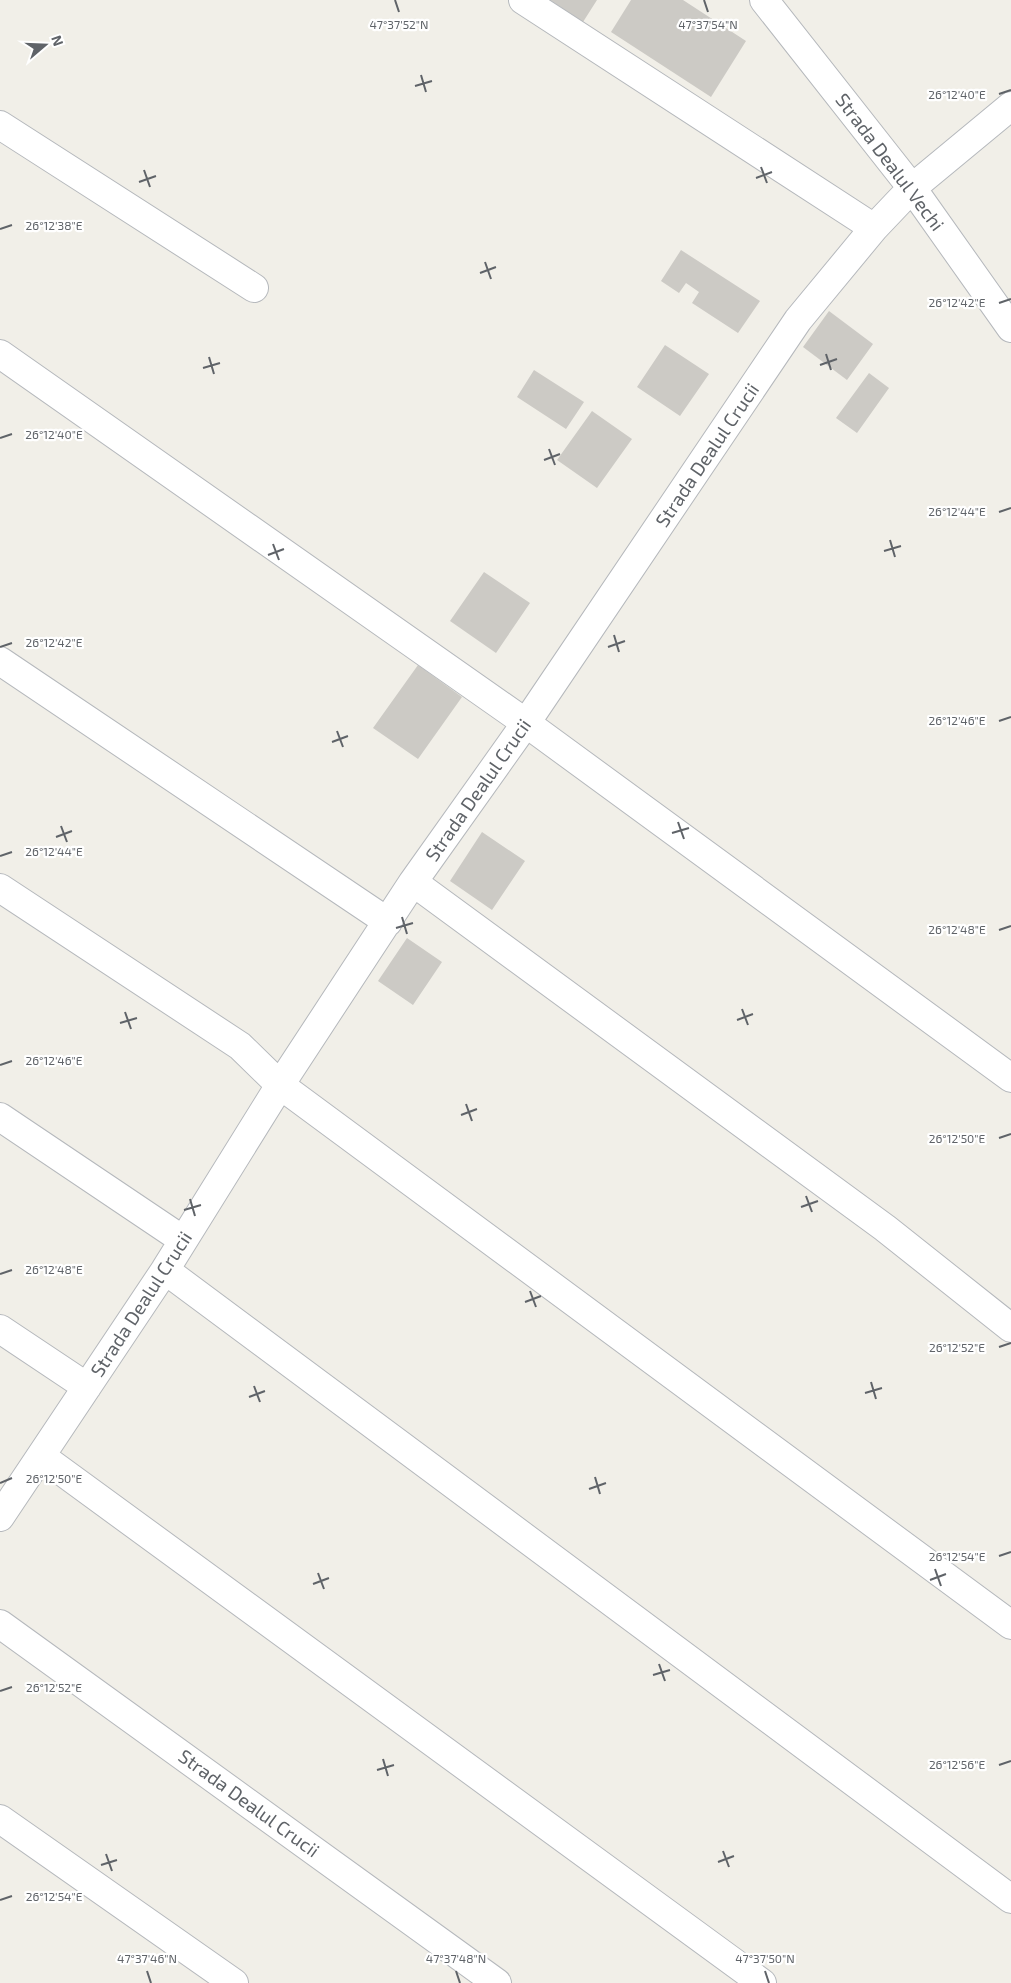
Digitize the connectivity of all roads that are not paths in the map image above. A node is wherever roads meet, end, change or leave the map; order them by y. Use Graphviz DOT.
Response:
graph roads {
  1 [pos="523,0"];
  2 [pos="764,0"];
  3 [pos="1011,106"];
  4 [pos="0,125"];
  5 [pos="912,188"];
  6 [pos="874,228"];
  7 [pos="254,288"];
  8 [pos="1011,328"];
  9 [pos="0,354"];
  10 [pos="0,661"];
  11 [pos="526,723"];
  12 [pos="413,882"];
  13 [pos="0,888"];
  14 [pos="388,922"];
  15 [pos="1011,1078"];
  16 [pos="280,1085"];
  17 [pos="0,1117"];
  18 [pos="183,1240"];
  19 [pos="165,1270"];
  20 [pos="1011,1328"];
  21 [pos="0,1330"];
  22 [pos="87,1388"];
  23 [pos="41,1456"];
  24 [pos="0,1517"];
  25 [pos="0,1624"];
  26 [pos="1011,1625"];
  27 [pos="0,1819"];
  28 [pos="1011,1898"];
  29 [pos="234,1983"];
  30 [pos="497,1983"];
  31 [pos="762,1983"];
  1 -- 6 [label="street"];
  2 -- 5 [label="street, Strada Dealul Vechi"];
  3 -- 5 [label="street, Strada Dealul Crucii"];
  4 -- 7 [label="street"];
  5 -- 6 [label="street, Strada Dealul Crucii"];
  5 -- 8 [label="street, Strada Dealul Vechi"];
  6 -- 11 [label="street, Strada Dealul Crucii"];
  9 -- 11 [label="street"];
  10 -- 14 [label="street"];
  11 -- 12 [label="street, Strada Dealul Crucii"];
  11 -- 15 [label="street"];
  12 -- 14 [label="street, Strada Dealul Crucii"];
  12 -- 20 [label="street"];
  13 -- 16 [label="street"];
  14 -- 16 [label="street, Strada Dealul Crucii"];
  16 -- 18 [label="street, Strada Dealul Crucii"];
  16 -- 26 [label="street"];
  17 -- 18 [label="street"];
  18 -- 19 [label="street, Strada Dealul Crucii"];
  19 -- 22 [label="street, Strada Dealul Crucii"];
  19 -- 28 [label="street"];
  21 -- 22 [label="street"];
  22 -- 23 [label="street, Strada Dealul Crucii"];
  23 -- 24 [label="street, Strada Dealul Crucii"];
  23 -- 31 [label="street"];
  25 -- 30 [label="street, Strada Dealul Crucii"];
  27 -- 29 [label="street"];
}
